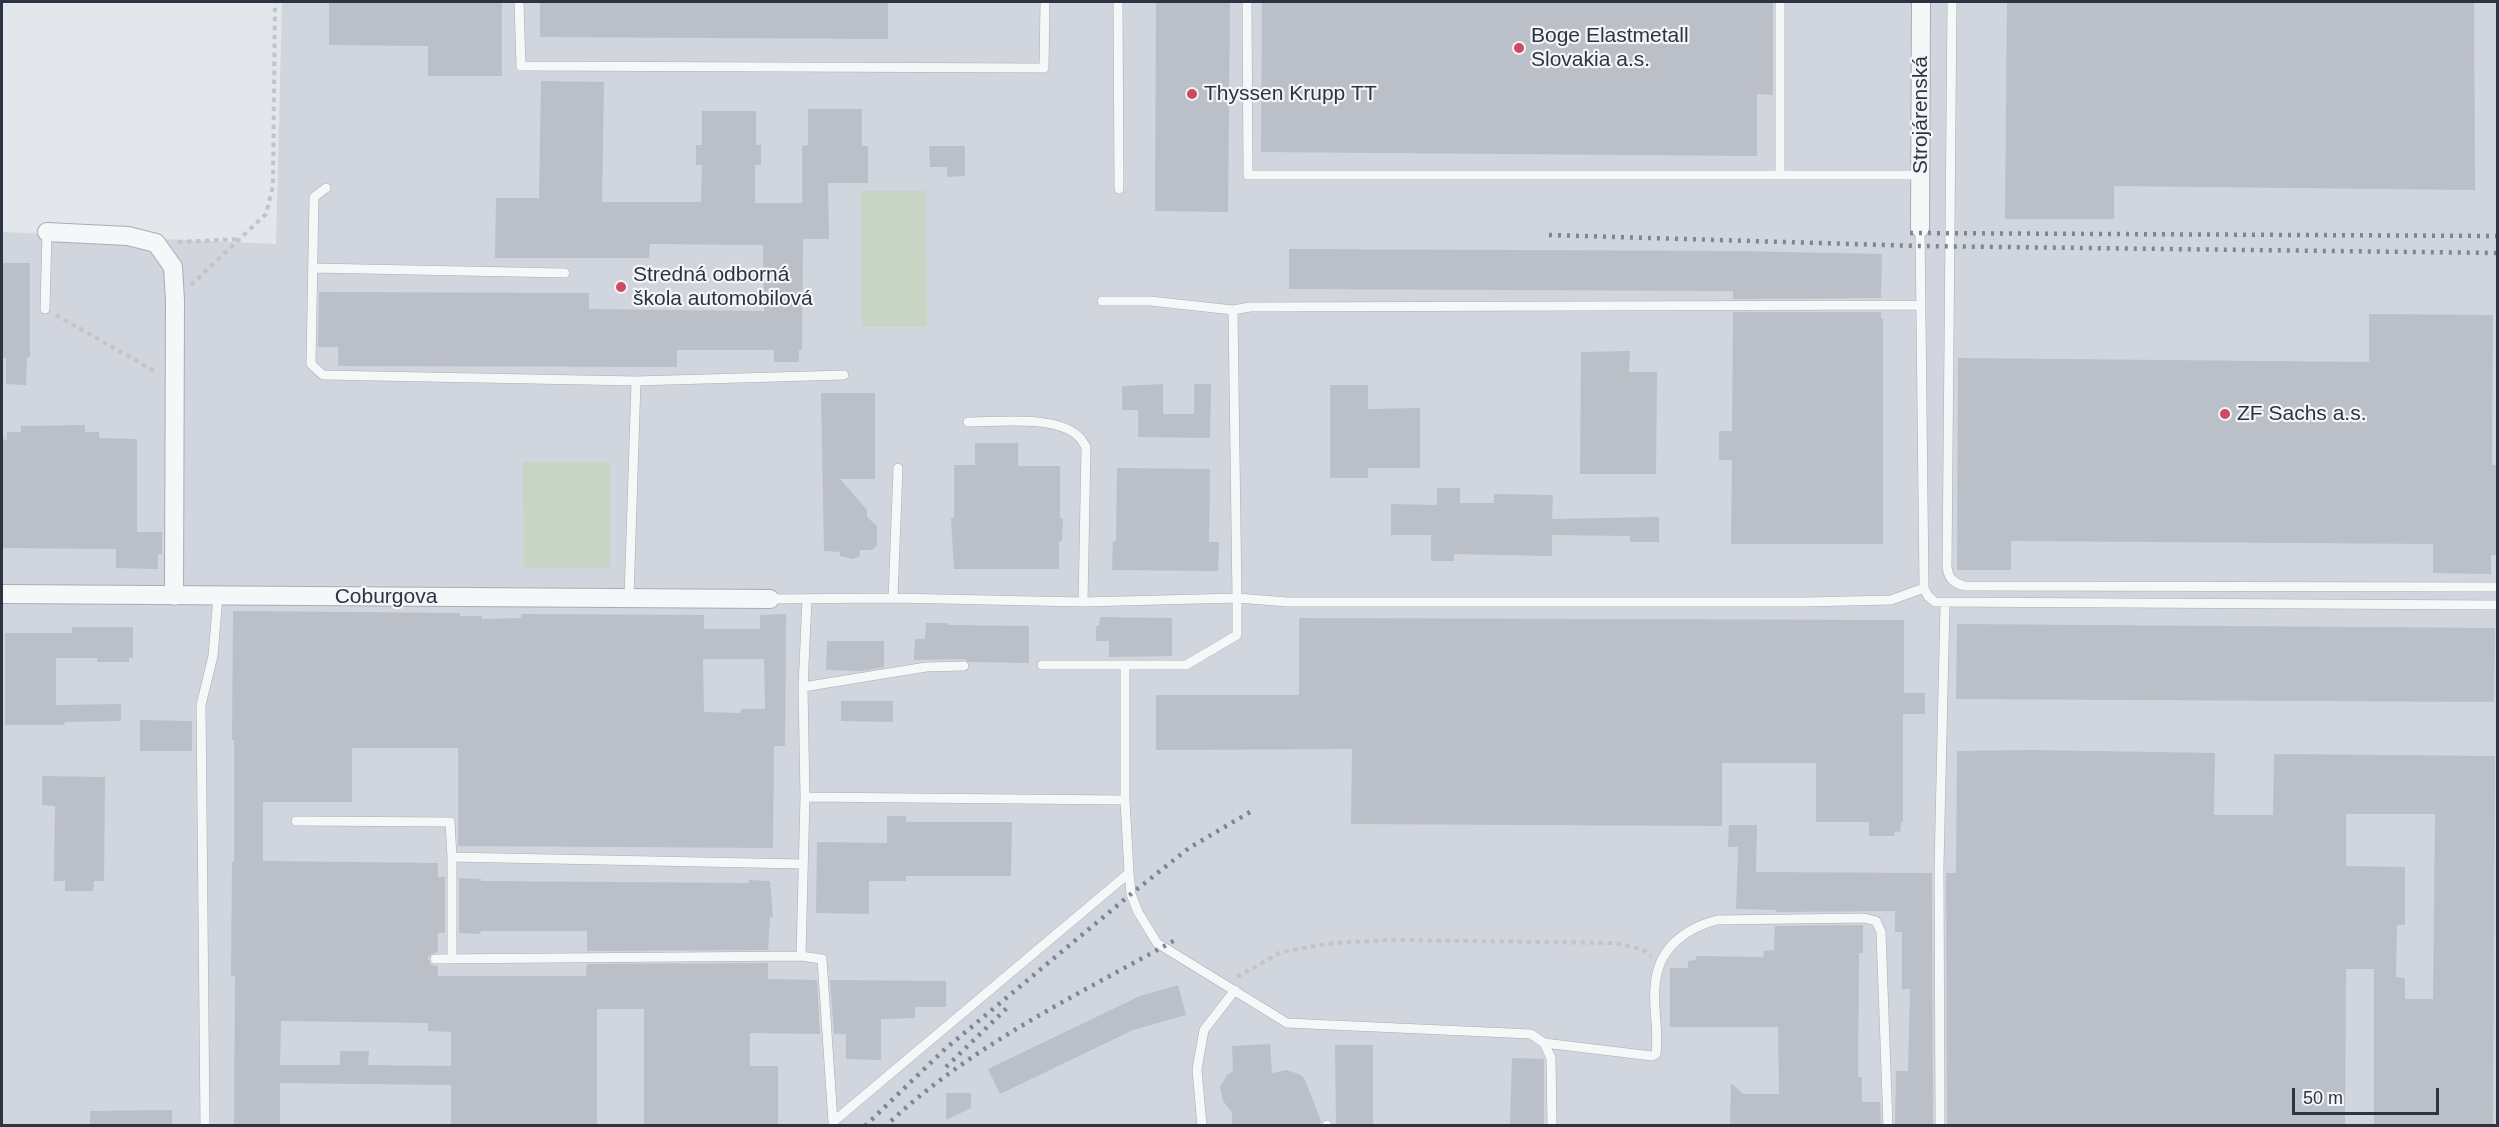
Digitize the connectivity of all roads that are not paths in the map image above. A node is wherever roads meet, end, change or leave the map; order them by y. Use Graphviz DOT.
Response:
graph roads {
  1 [pos="519,2"];
  2 [pos="1045,2"];
  3 [pos="1118,2"];
  4 [pos="1248,2"];
  5 [pos="1780,2"];
  6 [pos="1921,2"];
  7 [pos="1952,2"];
  8 [pos="1920,175"];
  9 [pos="1780,176"];
  10 [pos="326,188"];
  11 [pos="1119,189"];
  12 [pos="1920,228"];
  13 [pos="48,232"];
  14 [pos="313,268"];
  15 [pos="565,273"];
  16 [pos="1102,301"];
  17 [pos="1920,305"];
  18 [pos="45,309"];
  19 [pos="1233,310"];
  20 [pos="844,375"];
  21 [pos="636,381"];
  22 [pos="968,422"];
  23 [pos="898,468"];
  24 [pos="2498,587"];
  25 [pos="1924,588"];
  26 [pos="2,594"];
  27 [pos="174,596"];
  28 [pos="218,596"];
  29 [pos="629,598"];
  30 [pos="807,598"];
  31 [pos="894,598"];
  32 [pos="1237,598"];
  33 [pos="770,599"];
  34 [pos="1083,602"];
  35 [pos="1945,604"];
  36 [pos="2498,605"];
  37 [pos="1042,665"];
  38 [pos="964,666"];
  39 [pos="1125,666"];
  40 [pos="803,687"];
  41 [pos="805,797"];
  42 [pos="1125,800"];
  43 [pos="296,821"];
  44 [pos="452,856"];
  45 [pos="803,864"];
  46 [pos="1129,873"];
  47 [pos="801,956"];
  48 [pos="452,959"];
  49 [pos="435,960"];
  50 [pos="1231,987"];
  51 [pos="1544,1043"];
  52 [pos="205,1125"];
  53 [pos="1202,1125"];
  54 [pos="1552,1125"];
  55 [pos="1888,1125"];
  56 [pos="1940,1125"];
  1 -- 2 [label="lane"];
  3 -- 11 [label="lane"];
  4 -- 9 [label="lane"];
  5 -- 9 [label="lane"];
  6 -- 8 [label="street, Strojárenská"];
  7 -- 24 [label="lane"];
  8 -- 9 [label="lane"];
  8 -- 12 [label="street, Strojárenská"];
  10 -- 14 [label="lane"];
  12 -- 17 [label="lane"];
  13 -- 18 [label="lane"];
  13 -- 27 [label="street"];
  14 -- 15 [label="lane"];
  14 -- 21 [label="lane"];
  16 -- 19 [label="lane"];
  17 -- 19 [label="lane"];
  17 -- 25 [label="lane"];
  19 -- 32 [label="lane"];
  20 -- 21 [label="lane"];
  21 -- 29 [label="lane"];
  22 -- 34 [label="lane"];
  23 -- 31 [label="lane"];
  25 -- 32 [label="lane"];
  25 -- 35 [label="lane"];
  26 -- 27 [label="street, Coburgova"];
  27 -- 28 [label="street, Coburgova"];
  28 -- 29 [label="street, Coburgova"];
  28 -- 52 [label="lane"];
  29 -- 33 [label="street, Coburgova"];
  30 -- 31 [label="lane"];
  30 -- 33 [label="lane"];
  30 -- 40 [label="lane"];
  31 -- 34 [label="lane"];
  32 -- 34 [label="lane"];
  32 -- 39 [label="lane"];
  35 -- 36 [label="lane"];
  35 -- 56 [label="lane"];
  37 -- 39 [label="lane"];
  38 -- 40 [label="lane"];
  39 -- 42 [label="lane"];
  40 -- 41 [label="lane"];
  41 -- 42 [label="lane"];
  41 -- 45 [label="lane"];
  42 -- 46 [label="lane"];
  43 -- 44 [label="lane"];
  44 -- 45 [label="lane"];
  44 -- 48 [label="lane"];
  45 -- 47 [label="lane"];
  46 -- 47 [label="lane"];
  46 -- 50 [label="lane"];
  47 -- 48 [label="lane"];
  48 -- 49 [label="lane"];
  50 -- 51 [label="lane"];
  50 -- 53 [label="lane"];
  51 -- 54 [label="lane"];
  51 -- 55 [label="lane"];
}
